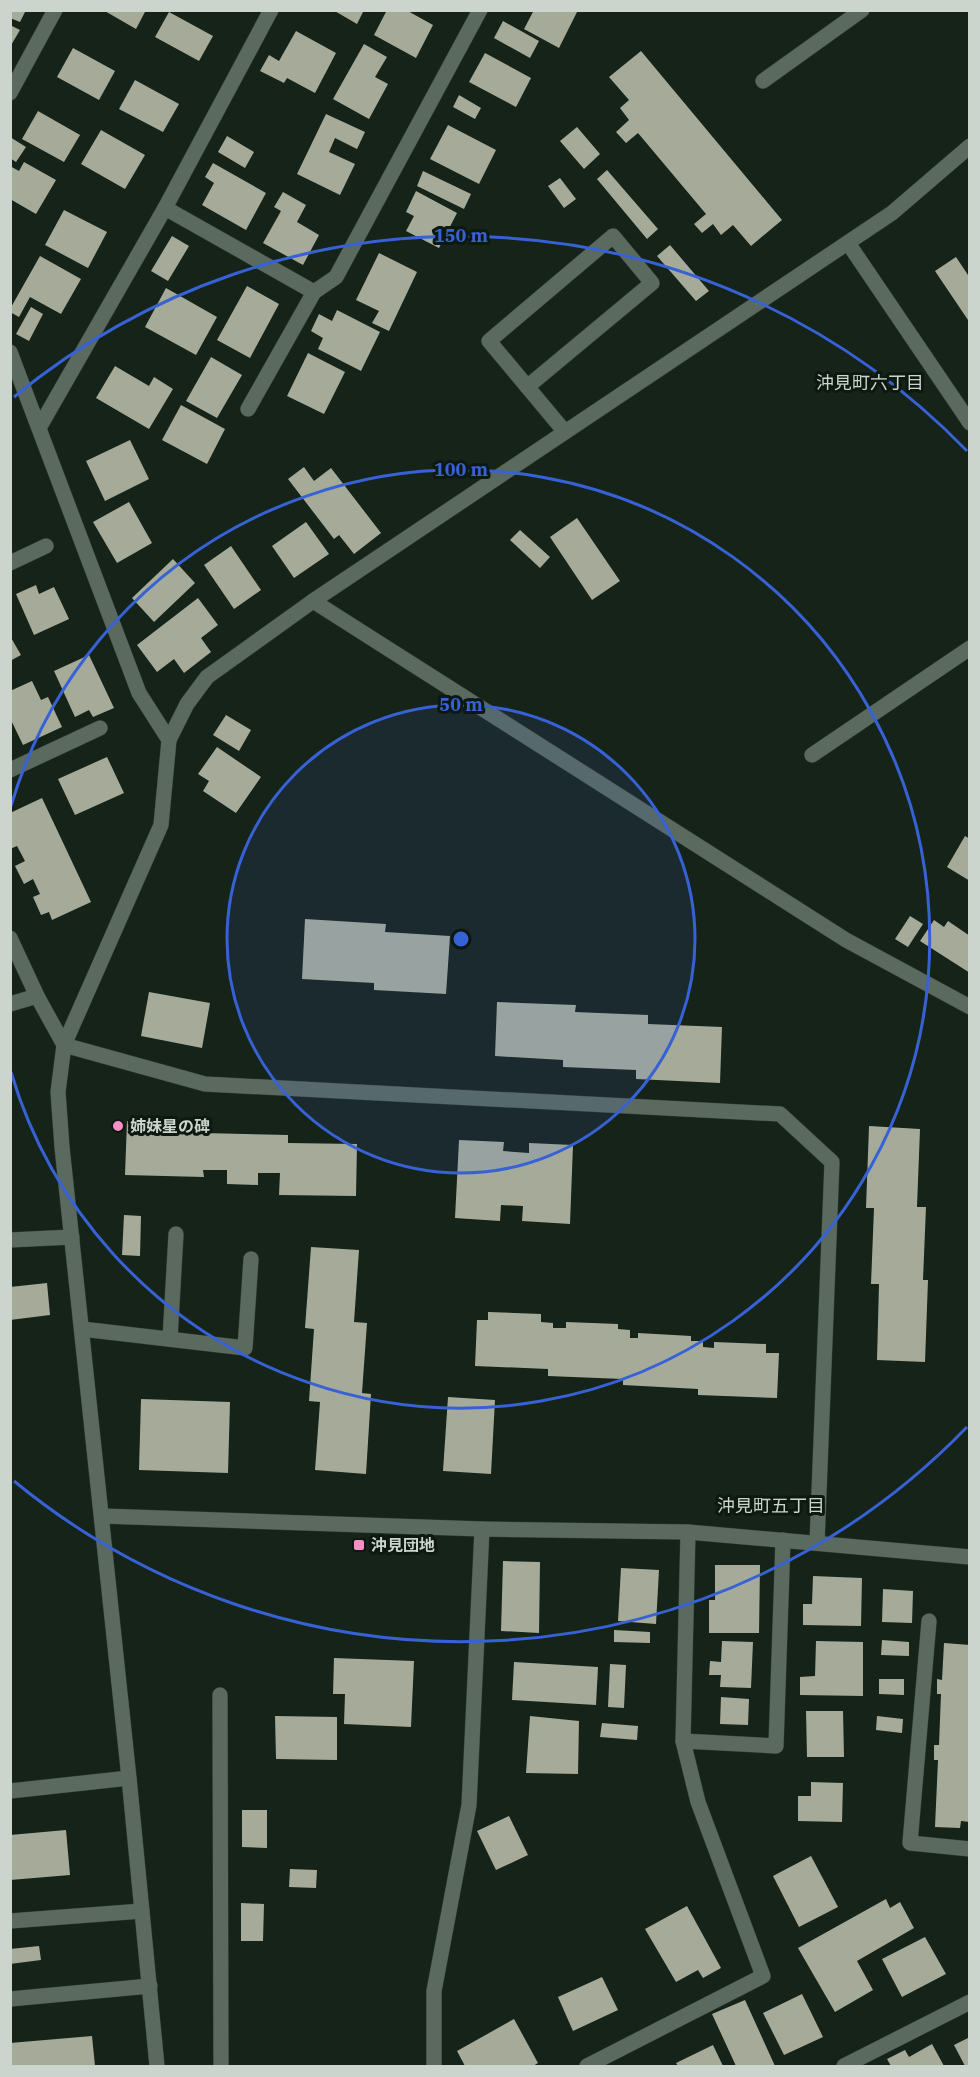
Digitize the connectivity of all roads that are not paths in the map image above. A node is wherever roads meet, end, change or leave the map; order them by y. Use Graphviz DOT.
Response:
graph roads {
  1 [pos="55,10"];
  2 [pos="271,10"];
  3 [pos="480,10"];
  4 [pos="862,10"];
  5 [pos="763,81"];
  6 [pos="10,93"];
  7 [pos="969,146"];
  8 [pos="165,208"];
  9 [pos="848,243"];
  10 [pos="314,292"];
  11 [pos="10,352"];
  12 [pos="527,387"];
  13 [pos="248,409"];
  14 [pos="969,423"];
  15 [pos="39,428"];
  16 [pos="566,432"];
  17 [pos="46,546"];
  18 [pos="10,563"];
  19 [pos="313,601"];
  20 [pos="969,648"];
  21 [pos="100,728"];
  22 [pos="169,740"];
  23 [pos="812,756"];
  24 [pos="10,770"];
  25 [pos="10,938"];
  26 [pos="37,996"];
  27 [pos="10,1004"];
  28 [pos="969,1007"];
  29 [pos="64,1045"];
  30 [pos="176,1234"];
  31 [pos="72,1237"];
  32 [pos="10,1240"];
  33 [pos="251,1259"];
  34 [pos="82,1329"];
  35 [pos="170,1339"];
  36 [pos="102,1516"];
  37 [pos="482,1529"];
  38 [pos="688,1532"];
  39 [pos="783,1540"];
  40 [pos="816,1543"];
  41 [pos="969,1557"];
  42 [pos="929,1621"];
  43 [pos="220,1695"];
  44 [pos="682,1741"];
  45 [pos="129,1778"];
  46 [pos="10,1791"];
  47 [pos="969,1849"];
  48 [pos="142,1911"];
  49 [pos="10,1921"];
  50 [pos="150,1986"];
  51 [pos="10,1999"];
  52 [pos="969,2002"];
  53 [pos="157,2067"];
  54 [pos="221,2067"];
  55 [pos="434,2067"];
  56 [pos="587,2067"];
  57 [pos="844,2067"];
  1 -- 6 [label="street"];
  2 -- 8 [label="street"];
  3 -- 10 [label="street"];
  4 -- 5 [label="street"];
  7 -- 9 [label="street"];
  8 -- 10 [label="street"];
  8 -- 15 [label="street"];
  9 -- 14 [label="street"];
  9 -- 16 [label="street"];
  10 -- 13 [label="street"];
  11 -- 15 [label="street"];
  12 -- 12 [label="street"];
  12 -- 16 [label="street"];
  15 -- 22 [label="street"];
  16 -- 19 [label="street"];
  17 -- 18 [label="street"];
  19 -- 22 [label="street"];
  19 -- 28 [label="street"];
  20 -- 23 [label="street"];
  21 -- 24 [label="street"];
  22 -- 29 [label="street"];
  25 -- 26 [label="street"];
  26 -- 27 [label="street"];
  26 -- 29 [label="street"];
  29 -- 31 [label="street"];
  29 -- 40 [label="street"];
  30 -- 35 [label="street"];
  31 -- 32 [label="street"];
  31 -- 34 [label="street"];
  33 -- 35 [label="street"];
  34 -- 35 [label="street"];
  34 -- 36 [label="street"];
  36 -- 37 [label="street"];
  36 -- 45 [label="street"];
  37 -- 38 [label="street"];
  37 -- 55 [label="street"];
  38 -- 39 [label="street"];
  38 -- 44 [label="street"];
  39 -- 40 [label="street"];
  39 -- 44 [label="street"];
  40 -- 41 [label="street"];
  42 -- 47 [label="street"];
  43 -- 54 [label="street"];
  44 -- 56 [label="street"];
  45 -- 46 [label="street"];
  45 -- 48 [label="street"];
  48 -- 49 [label="street"];
  48 -- 50 [label="street"];
  50 -- 51 [label="street"];
  50 -- 53 [label="street"];
  52 -- 57 [label="street"];
}
